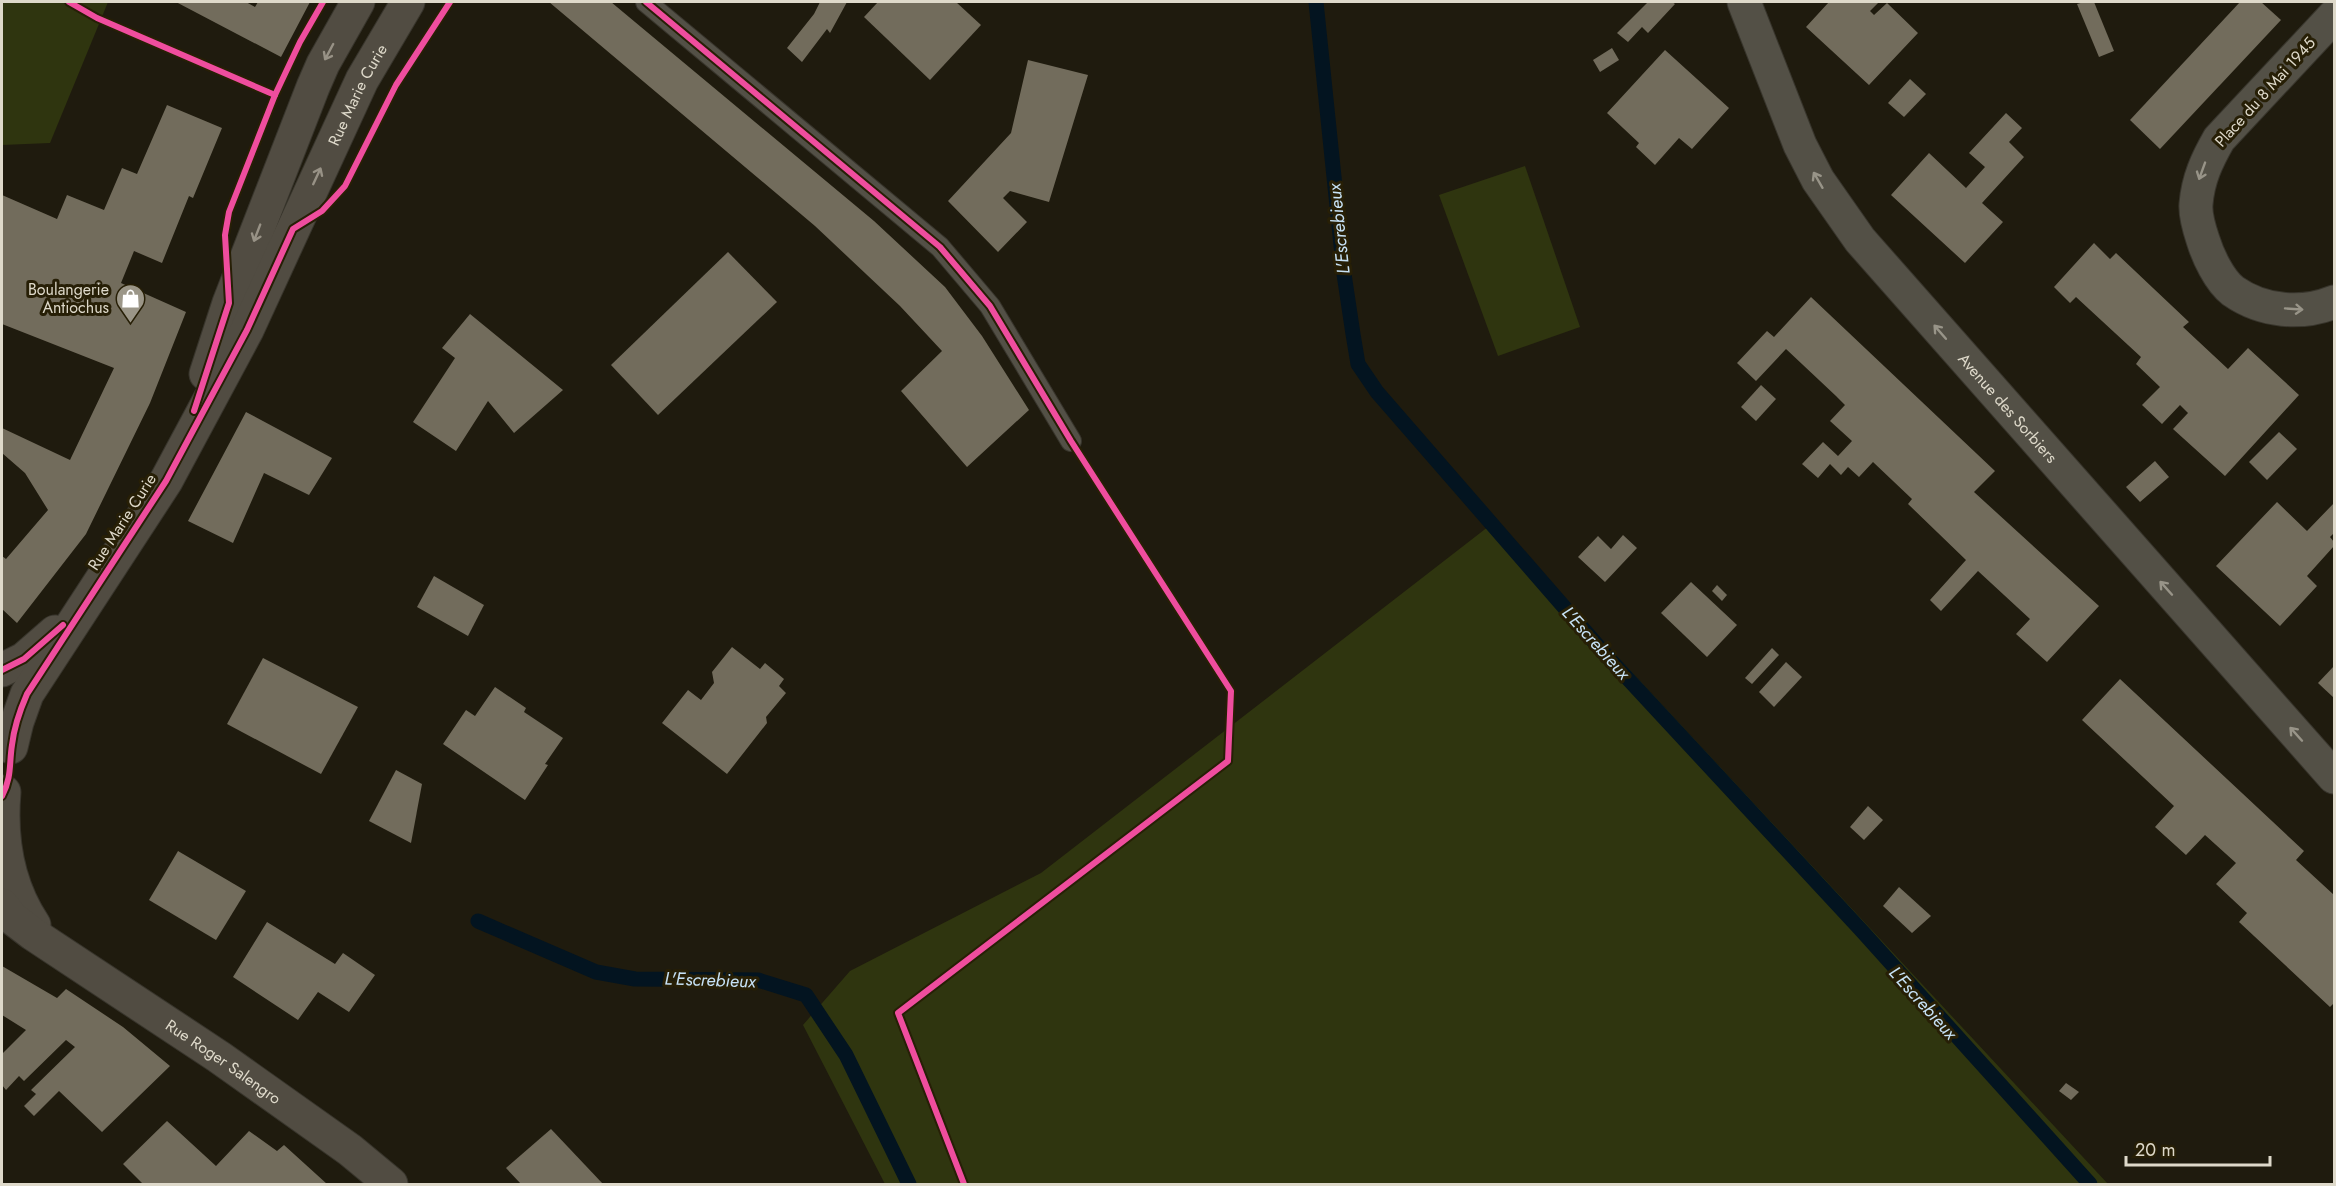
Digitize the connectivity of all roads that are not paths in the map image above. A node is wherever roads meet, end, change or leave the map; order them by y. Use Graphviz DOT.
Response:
graph roads {
  1 [pos="358,2"];
  2 [pos="408,2"];
  3 [pos="646,2"];
  4 [pos="1744,2"];
  5 [pos="2331,24"];
  6 [pos="2334,302"];
  7 [pos="1071,441"];
  8 [pos="182,448"];
  9 [pos="81,608"];
  10 [pos="2,670"];
  11 [pos="6,734"];
  12 [pos="2334,777"];
  13 [pos="3,794"];
  14 [pos="2,905"];
  15 [pos="51,945"];
  16 [pos="391,1185"];
  1 -- 8 [label="street, Rue Marie Curie, one-way"];
  8 -- 2 [label="street, Rue Marie Curie, one-way"];
  3 -- 7 [label="lane"];
  12 -- 4 [label="street, Avenue des Sorbiers, one-way"];
  5 -- 6 [label="street, Place du 8 Mai 1945, one-way"];
  8 -- 9 [label="street, Rue Marie Curie"];
  9 -- 10 [label="street, Rue Marie Curie"];
  9 -- 11 [label="street, Rue Marie Curie"];
  11 -- 13 [label="street, Rue Marie Curie"];
  13 -- 15 [label="street, Rue Roger Salengro"];
  14 -- 15 [label="street, Rue Roger Salengro"];
  15 -- 16 [label="street, Rue Roger Salengro"];
}
